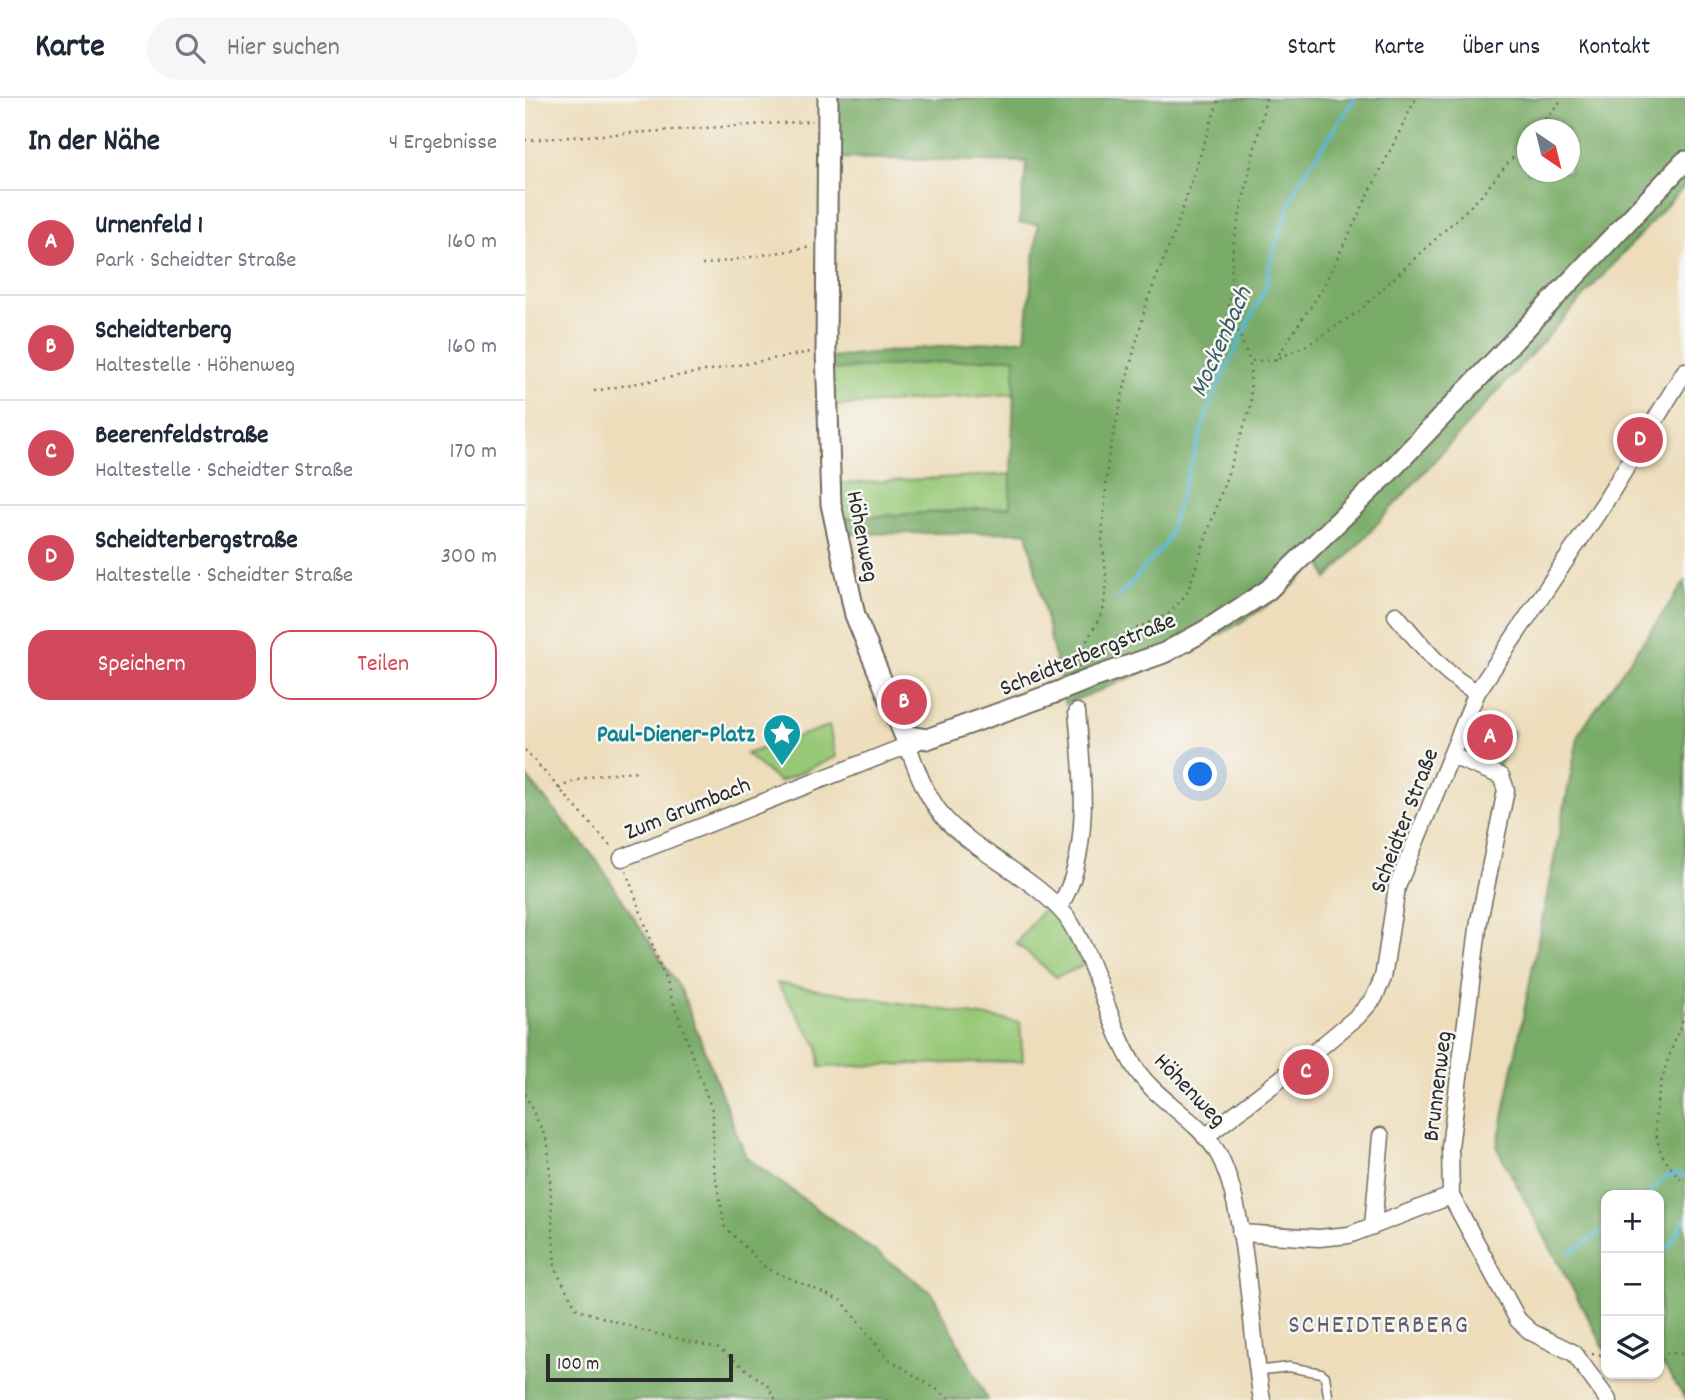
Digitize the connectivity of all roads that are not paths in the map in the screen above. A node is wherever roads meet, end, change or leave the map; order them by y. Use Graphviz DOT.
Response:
graph roads {
  1 [pos="828,98"];
  2 [pos="1685,161"];
  3 [pos="1685,371"];
  4 [pos="1396,615"];
  5 [pos="1476,692"];
  6 [pos="1077,712"];
  7 [pos="906,740"];
  8 [pos="1452,756"];
  9 [pos="622,858"];
  10 [pos="1059,907"];
  11 [pos="1381,1136"];
  12 [pos="1205,1137"];
  13 [pos="1451,1196"];
  14 [pos="1373,1226"];
  15 [pos="1240,1233"];
  16 [pos="1257,1371"];
  17 [pos="1328,1395"];
  18 [pos="1262,1400"];
  19 [pos="1608,1400"];
  1 -- 7 [label="street, Höhenweg"];
  2 -- 7 [label="street, Scheidterbergstraße, bridge"];
  3 -- 5 [label="street, Scheidter Straße"];
  4 -- 5 [label="street"];
  5 -- 8 [label="street, Scheidter Straße"];
  6 -- 10 [label="street"];
  7 -- 9 [label="street, Zum Grumbach"];
  7 -- 10 [label="street, Höhenweg"];
  8 -- 12 [label="street, Scheidter Straße"];
  8 -- 13 [label="street, Brunnenweg"];
  10 -- 12 [label="street, Höhenweg"];
  11 -- 14 [label="street"];
  12 -- 15 [label="street, Höhenweg"];
  13 -- 14 [label="street"];
  13 -- 19 [label="street, Brunnenweg"];
  14 -- 15 [label="street"];
  15 -- 16 [label="street, Höhenweg"];
  16 -- 17 [label="lane"];
  16 -- 18 [label="street, Höhenweg"];
}
